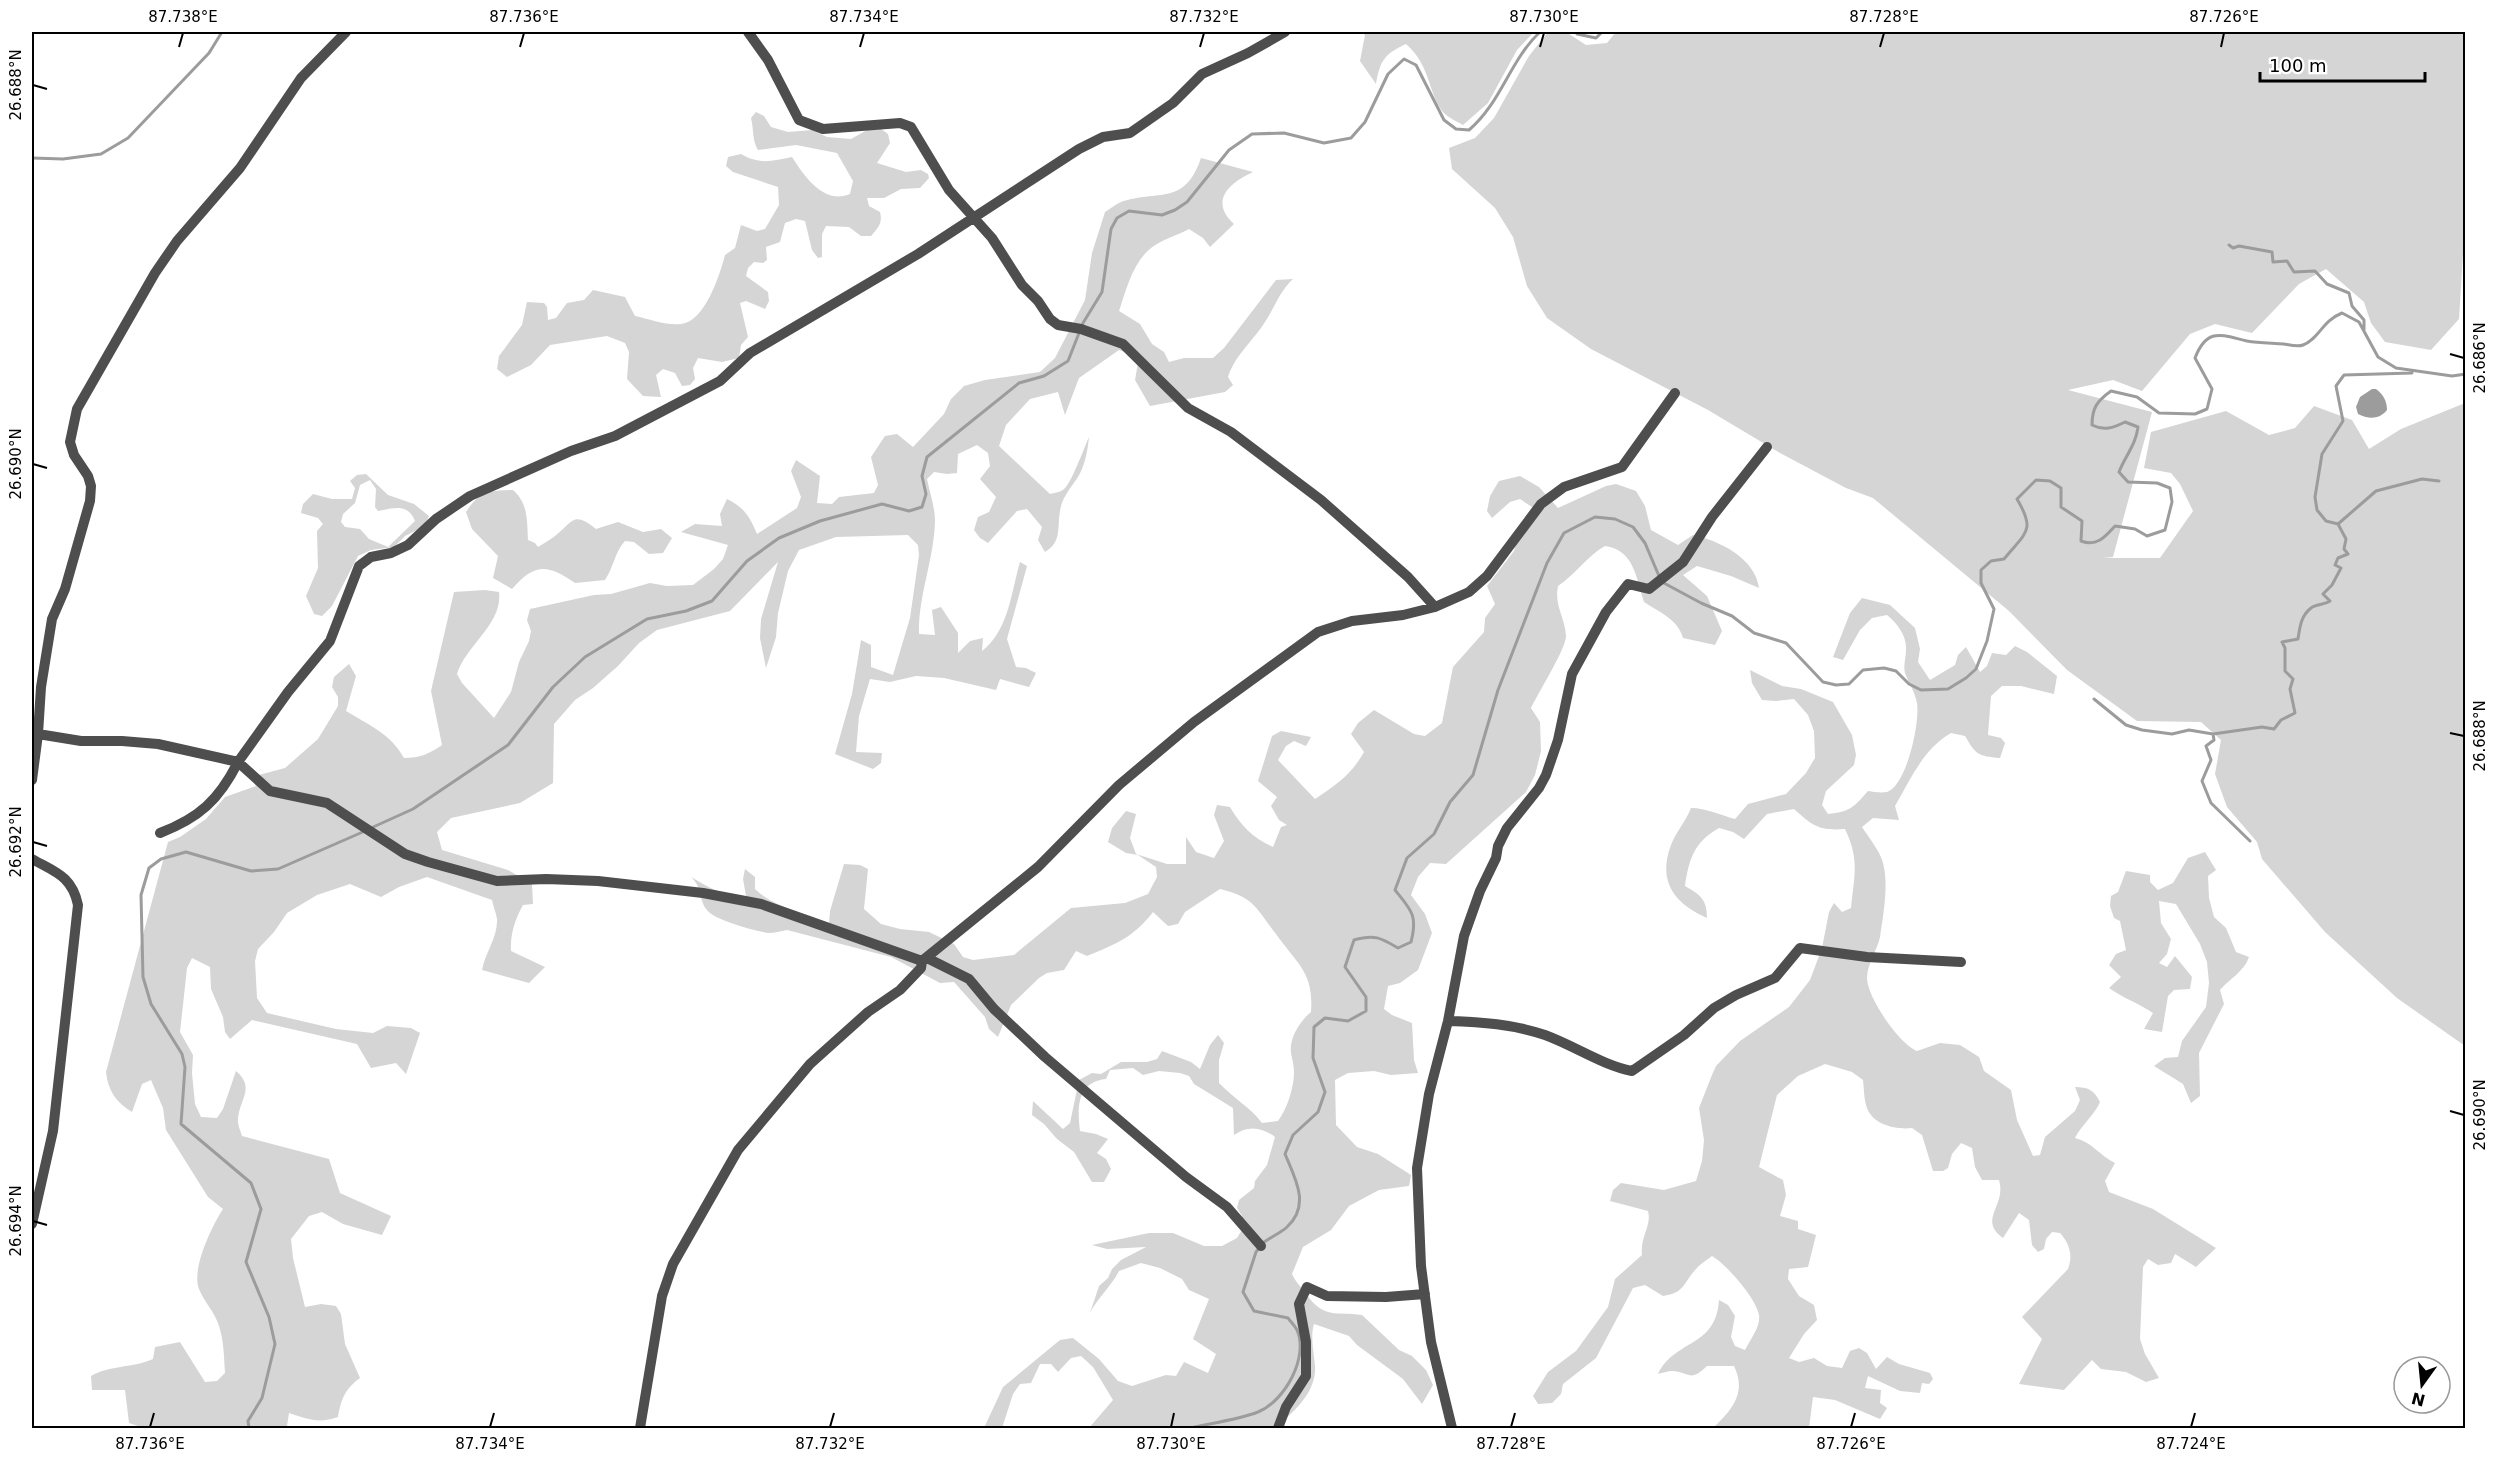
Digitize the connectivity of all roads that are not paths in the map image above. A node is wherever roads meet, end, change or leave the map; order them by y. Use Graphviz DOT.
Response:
graph roads {
  1 [pos="346,32"];
  2 [pos="748,32"];
  3 [pos="1284,32"];
  4 [pos="974,217"];
  5 [pos="1675,393"];
  6 [pos="1767,447"];
  7 [pos="1435,607"];
  8 [pos="38,734"];
  9 [pos="238,762"];
  10 [pos="32,780"];
  11 [pos="160,833"];
  12 [pos="32,859"];
  13 [pos="924,959"];
  14 [pos="1961,962"];
  15 [pos="1448,1021"];
  16 [pos="32,1224"];
  17 [pos="1261,1246"];
  18 [pos="1425,1294"];
  19 [pos="640,1428"];
  20 [pos="1278,1428"];
  21 [pos="1452,1428"];
  1 -- 8 [label="street"];
  2 -- 4 [label="street"];
  3 -- 4 [label="street"];
  4 -- 7 [label="street"];
  4 -- 9 [label="street"];
  5 -- 7 [label="street"];
  6 -- 15 [label="street"];
  7 -- 13 [label="street"];
  8 -- 9 [label="street"];
  8 -- 10 [label="street"];
  9 -- 11 [label="street"];
  9 -- 13 [label="street"];
  12 -- 16 [label="street"];
  13 -- 17 [label="street"];
  13 -- 19 [label="street"];
  14 -- 15 [label="street"];
  15 -- 18 [label="street"];
  18 -- 20 [label="street"];
  18 -- 21 [label="street"];
}
